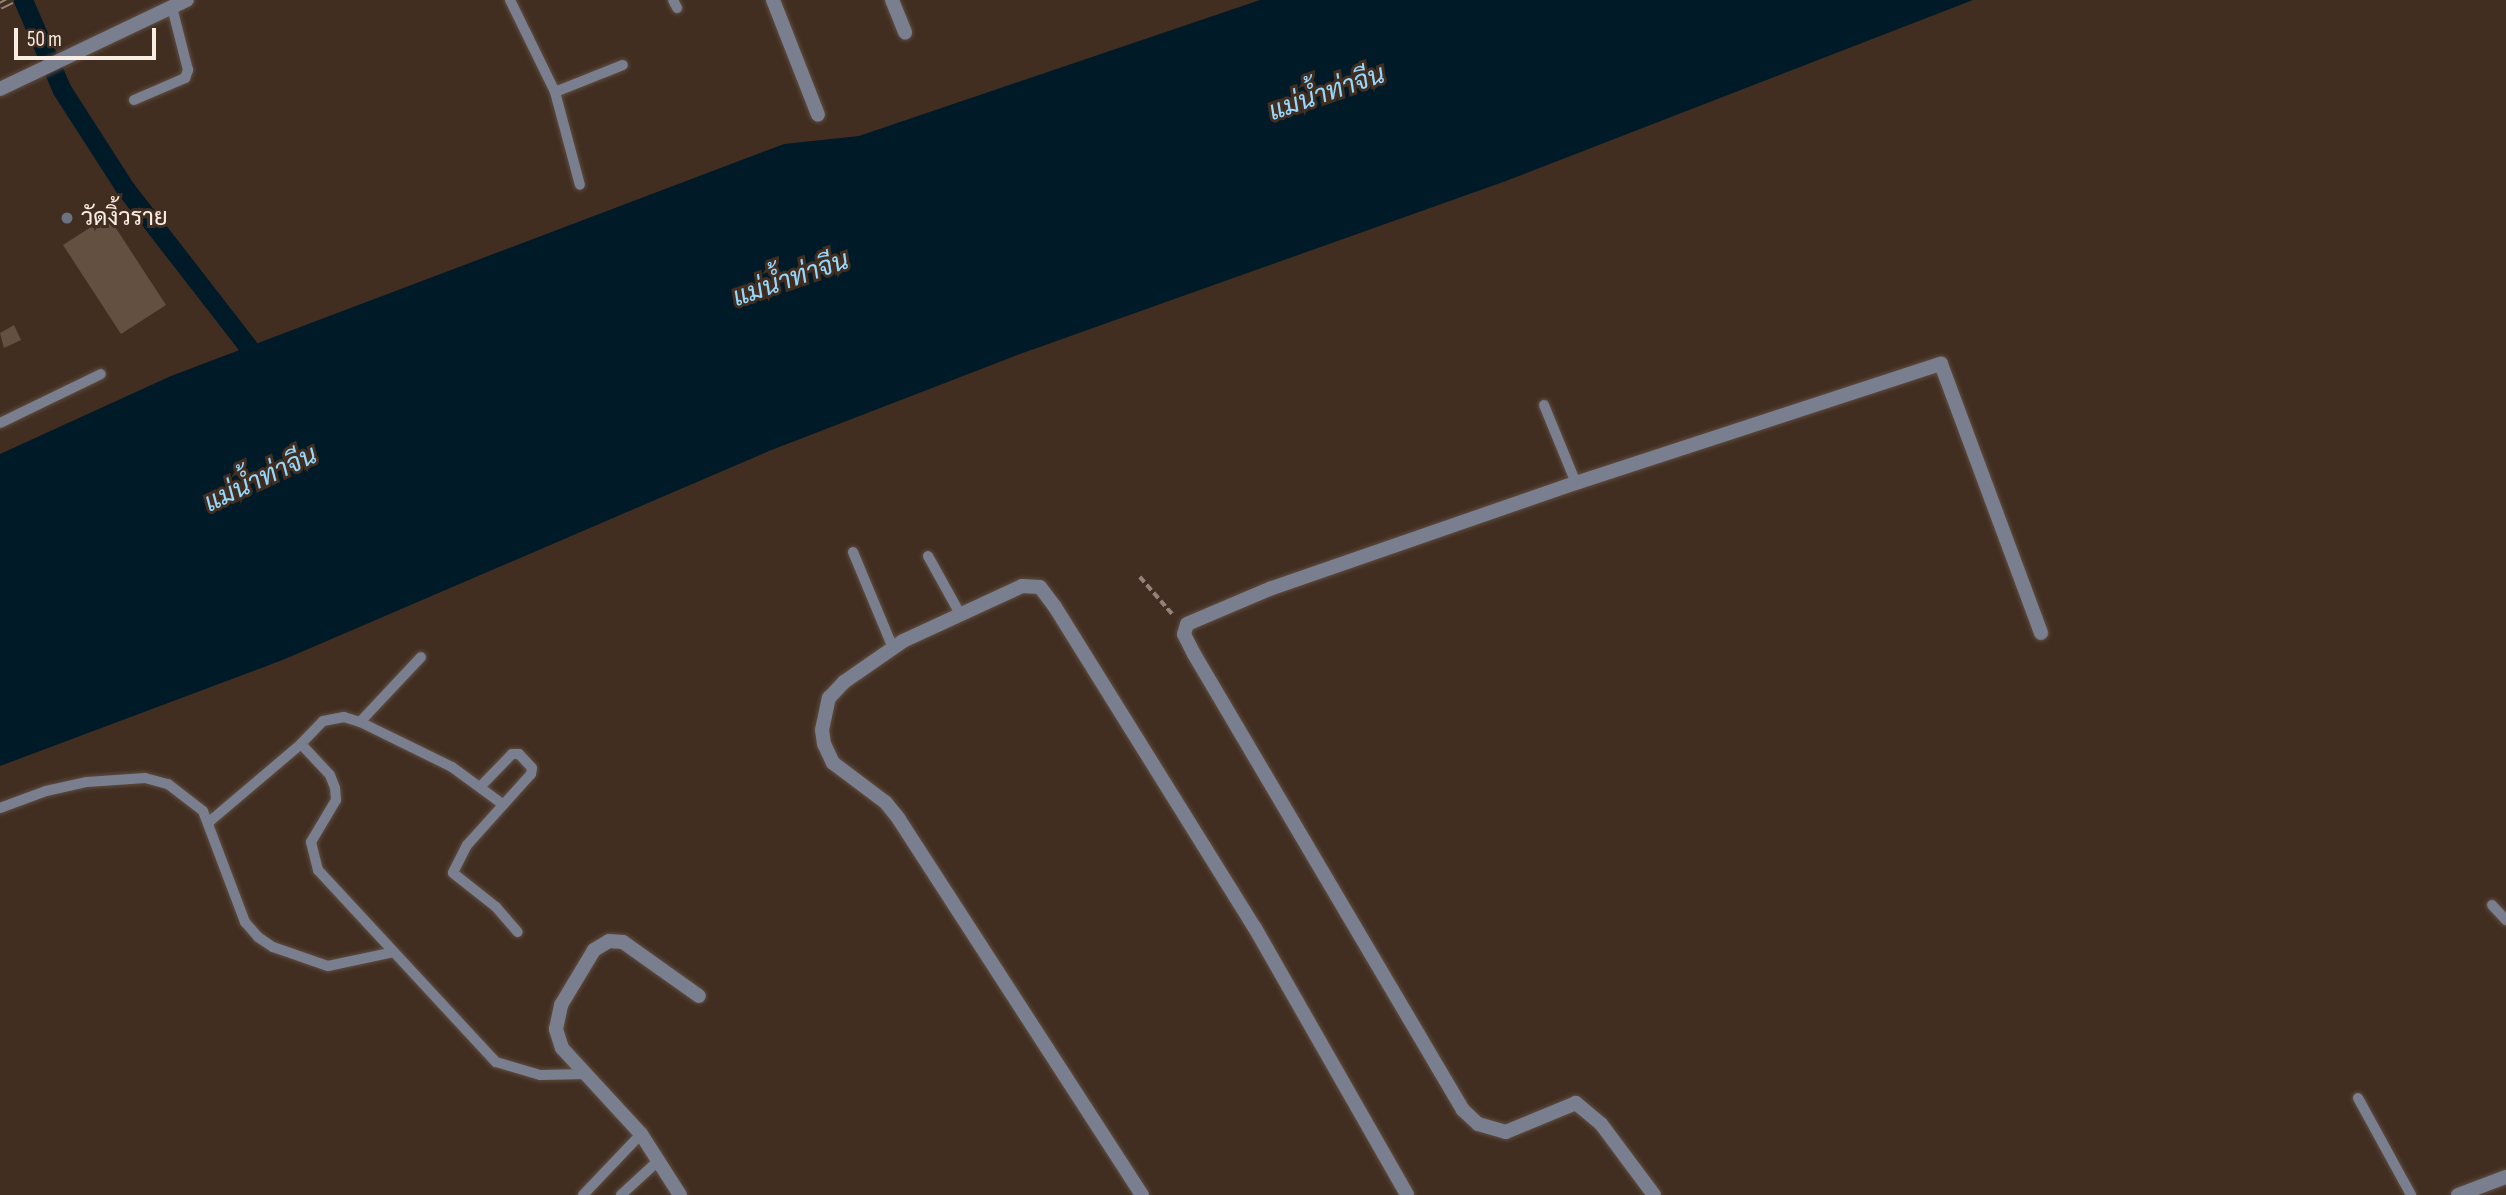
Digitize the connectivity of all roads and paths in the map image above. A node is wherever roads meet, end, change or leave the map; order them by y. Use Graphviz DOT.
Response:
graph roads {
  1 [pos="187,0"];
  2 [pos="510,0"];
  3 [pos="773,0"];
  4 [pos="892,0"];
  5 [pos="172,7"];
  6 [pos="905,33"];
  7 [pos="623,65"];
  8 [pos="0,89"];
  9 [pos="555,92"];
  10 [pos="134,100"];
  11 [pos="818,115"];
  12 [pos="580,184"];
  13 [pos="101,374"];
  14 [pos="1544,405"];
  15 [pos="0,423"];
  16 [pos="1576,483"];
  17 [pos="853,552"];
  18 [pos="928,556"];
  19 [pos="1140,578"];
  20 [pos="959,612"];
  21 [pos="2041,633"];
  22 [pos="1184,634"];
  23 [pos="898,644"];
  24 [pos="421,657"];
  25 [pos="360,722"];
  26 [pos="301,744"];
  27 [pos="480,787"];
  28 [pos="501,803"];
  29 [pos="0,808"];
  30 [pos="209,822"];
  31 [pos="2492,905"];
  32 [pos="2506,920"];
  33 [pos="518,932"];
  34 [pos="394,952"];
  35 [pos="699,996"];
  36 [pos="588,1074"];
  37 [pos="2358,1098"];
  38 [pos="641,1134"];
  39 [pos="659,1160"];
  40 [pos="2506,1177"];
  41 [pos="583,1195"];
  42 [pos="621,1195"];
  43 [pos="680,1195"];
  44 [pos="1142,1195"];
  45 [pos="1407,1195"];
  46 [pos="1654,1195"];
  47 [pos="2410,1195"];
  48 [pos="2458,1195"];
  1 -- 5 [label="street"];
  2 -- 9 [label="lane"];
  3 -- 11 [label="street"];
  4 -- 6 [label="street"];
  5 -- 8 [label="street"];
  5 -- 10 [label="lane"];
  7 -- 9 [label="lane"];
  9 -- 12 [label="lane"];
  13 -- 15 [label="lane"];
  14 -- 16 [label="lane"];
  16 -- 21 [label="street"];
  16 -- 22 [label="street"];
  17 -- 23 [label="lane"];
  18 -- 20 [label="lane"];
  19 -- 22 [label="path"];
  20 -- 23 [label="street"];
  20 -- 45 [label="street"];
  22 -- 46 [label="street"];
  23 -- 44 [label="street"];
  24 -- 25 [label="lane"];
  25 -- 26 [label="lane"];
  25 -- 27 [label="lane"];
  26 -- 30 [label="lane"];
  26 -- 34 [label="lane"];
  27 -- 28 [label="lane"];
  27 -- 28 [label="lane"];
  28 -- 33 [label="lane"];
  29 -- 30 [label="lane"];
  30 -- 34 [label="lane"];
  31 -- 32 [label="lane"];
  34 -- 36 [label="lane"];
  35 -- 36 [label="street"];
  36 -- 38 [label="street"];
  37 -- 47 [label="lane"];
  38 -- 39 [label="street"];
  38 -- 41 [label="lane"];
  39 -- 42 [label="lane"];
  39 -- 43 [label="street"];
  40 -- 48 [label="street"];
}
